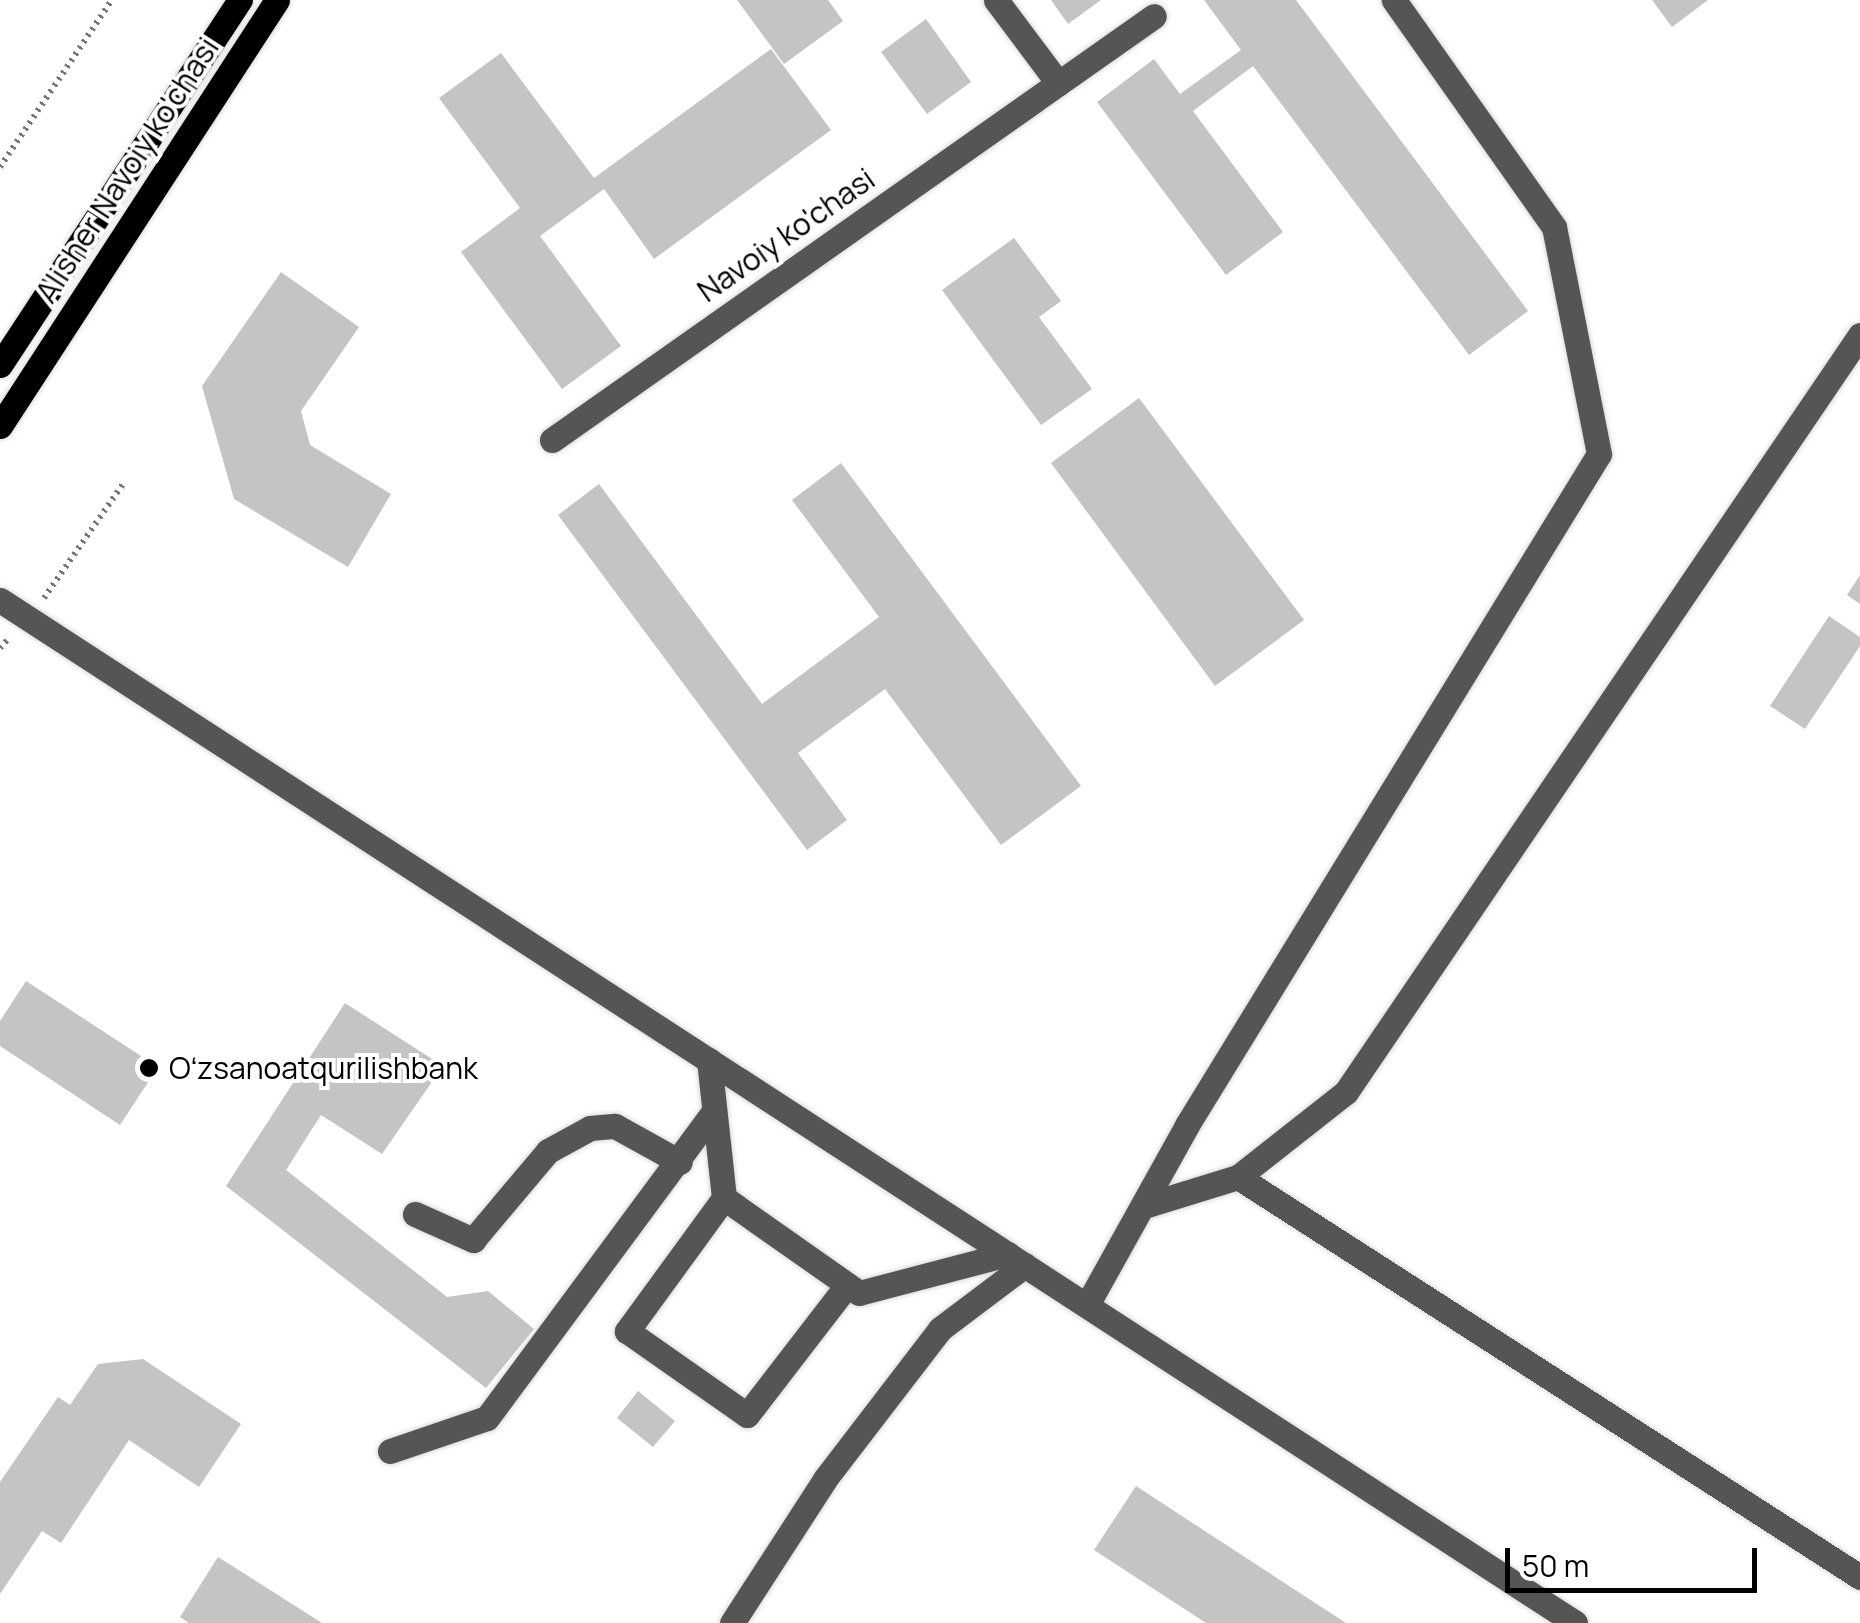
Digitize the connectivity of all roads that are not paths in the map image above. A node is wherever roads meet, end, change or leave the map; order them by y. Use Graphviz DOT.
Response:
graph roads {
  1 [pos="240,0"];
  2 [pos="277,0"];
  3 [pos="996,0"];
  4 [pos="1394,0"];
  5 [pos="1154,16"];
  6 [pos="1058,83"];
  7 [pos="1860,336"];
  8 [pos="0,365"];
  9 [pos="0,426"];
  10 [pos="552,440"];
  11 [pos="0,600"];
  12 [pos="708,1060"];
  13 [pos="714,1111"];
  14 [pos="680,1162"];
  15 [pos="1238,1177"];
  16 [pos="724,1198"];
  17 [pos="1147,1206"];
  18 [pos="416,1214"];
  19 [pos="1016,1259"];
  20 [pos="847,1285"];
  21 [pos="1087,1305"];
  22 [pos="390,1451"];
  23 [pos="1860,1577"];
  24 [pos="732,1623"];
  25 [pos="1575,1623"];
  1 -- 8 [label="main road, Alisher Navoiy ko'chasi"];
  2 -- 9 [label="main road, Alisher Navoiy ko'chasi"];
  3 -- 6 [label="street"];
  4 -- 17 [label="street"];
  5 -- 6 [label="street, Navoiy ko'chasi"];
  6 -- 10 [label="street, Navoiy ko'chasi"];
  7 -- 15 [label="street"];
  11 -- 12 [label="street"];
  12 -- 13 [label="street"];
  12 -- 19 [label="street"];
  13 -- 14 [label="street"];
  13 -- 16 [label="street"];
  14 -- 18 [label="street"];
  14 -- 22 [label="street"];
  15 -- 17 [label="street"];
  15 -- 23 [label="street"];
  16 -- 20 [label="street"];
  16 -- 20 [label="street"];
  17 -- 21 [label="street"];
  19 -- 20 [label="street"];
  19 -- 21 [label="street"];
  19 -- 24 [label="street"];
  21 -- 25 [label="street"];
}
